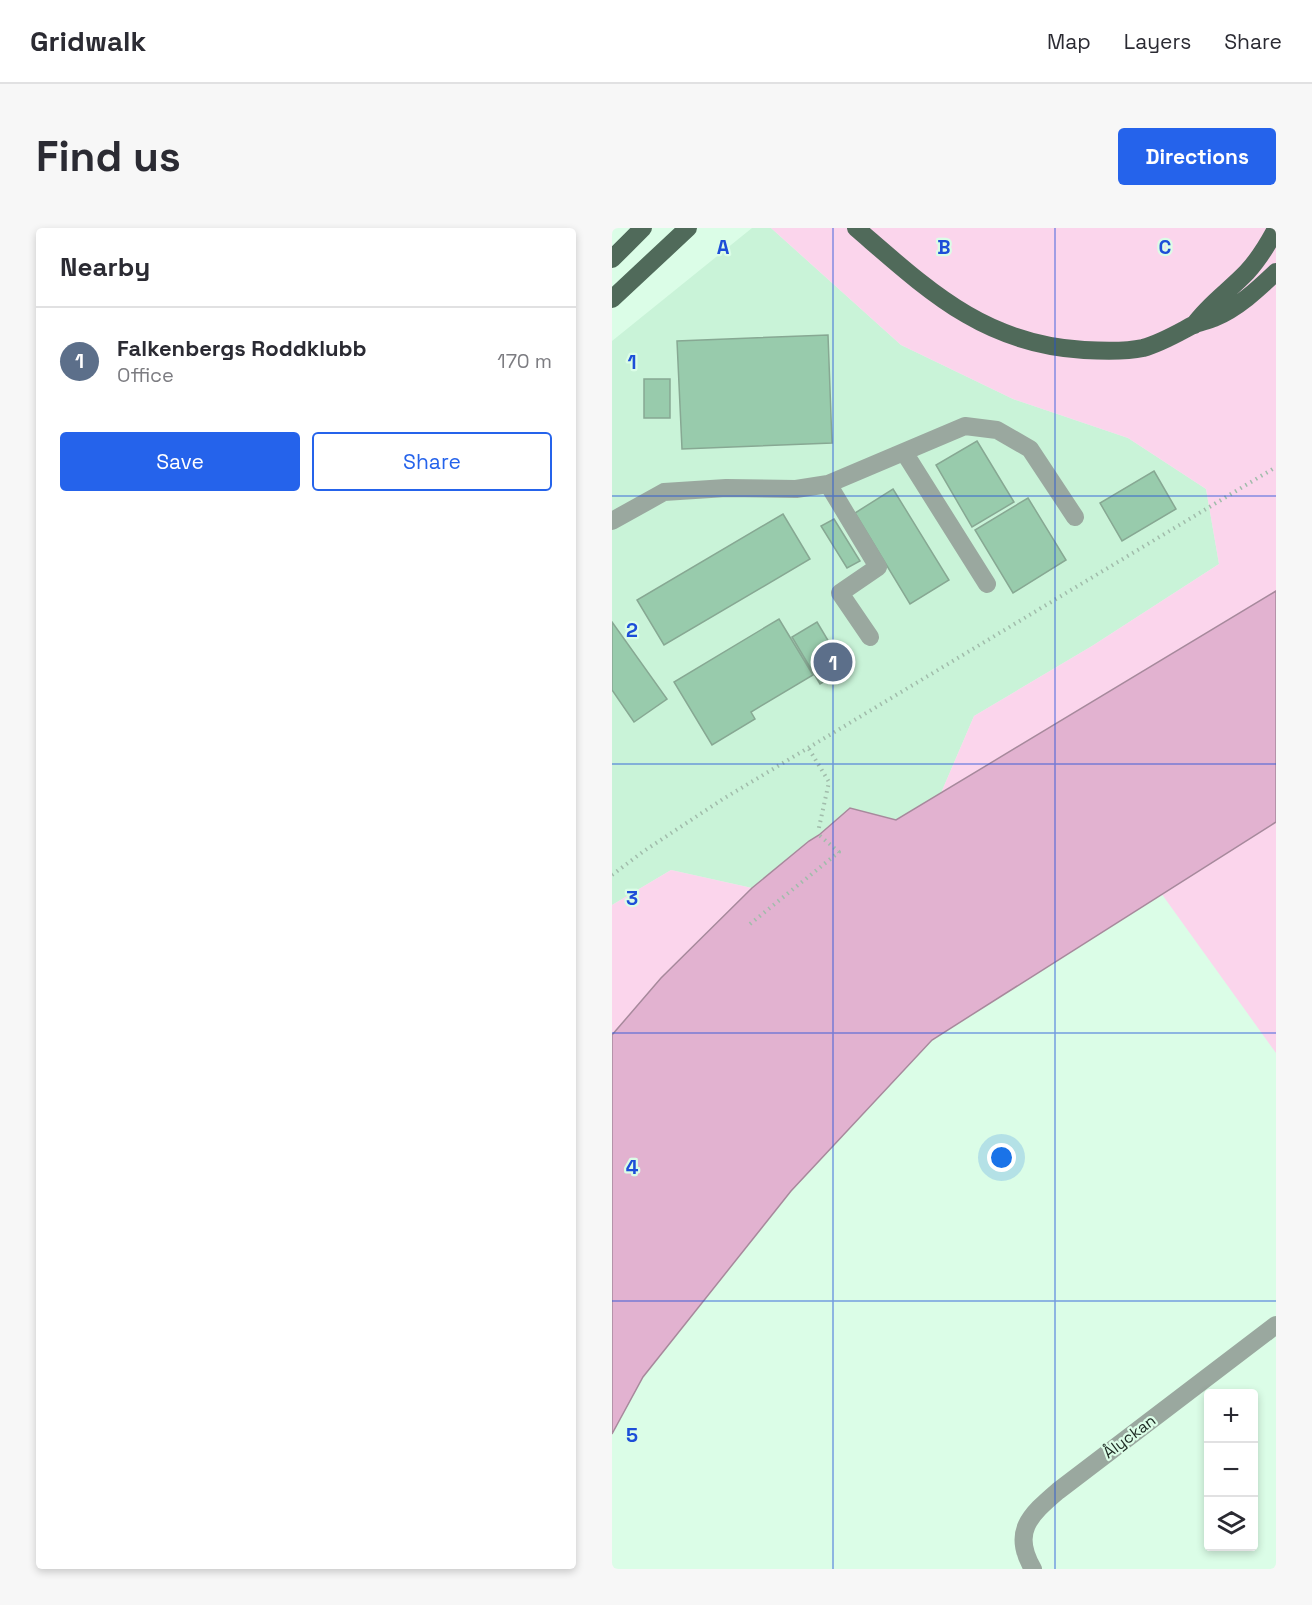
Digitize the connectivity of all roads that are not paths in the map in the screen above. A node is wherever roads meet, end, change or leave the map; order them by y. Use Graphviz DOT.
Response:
graph roads {
  1 [pos="644,228"];
  2 [pos="688,228"];
  3 [pos="856,228"];
  4 [pos="1276,229"];
  5 [pos="612,259"];
  6 [pos="1276,272"];
  7 [pos="612,299"];
  8 [pos="1194,325"];
  9 [pos="904,452"];
  10 [pos="828,484"];
  11 [pos="1075,517"];
  12 [pos="612,521"];
  13 [pos="987,584"];
  14 [pos="870,637"];
  15 [pos="1276,1325"];
  16 [pos="1033,1569"];
  1 -- 5 [label="main road"];
  2 -- 7 [label="main road"];
  3 -- 8 [label="main road"];
  4 -- 8 [label="main road"];
  6 -- 8 [label="main road"];
  9 -- 10 [label="lane"];
  9 -- 11 [label="lane"];
  9 -- 13 [label="lane"];
  10 -- 12 [label="lane"];
  10 -- 14 [label="lane"];
  15 -- 16 [label="lane, Ålyckan"];
}
